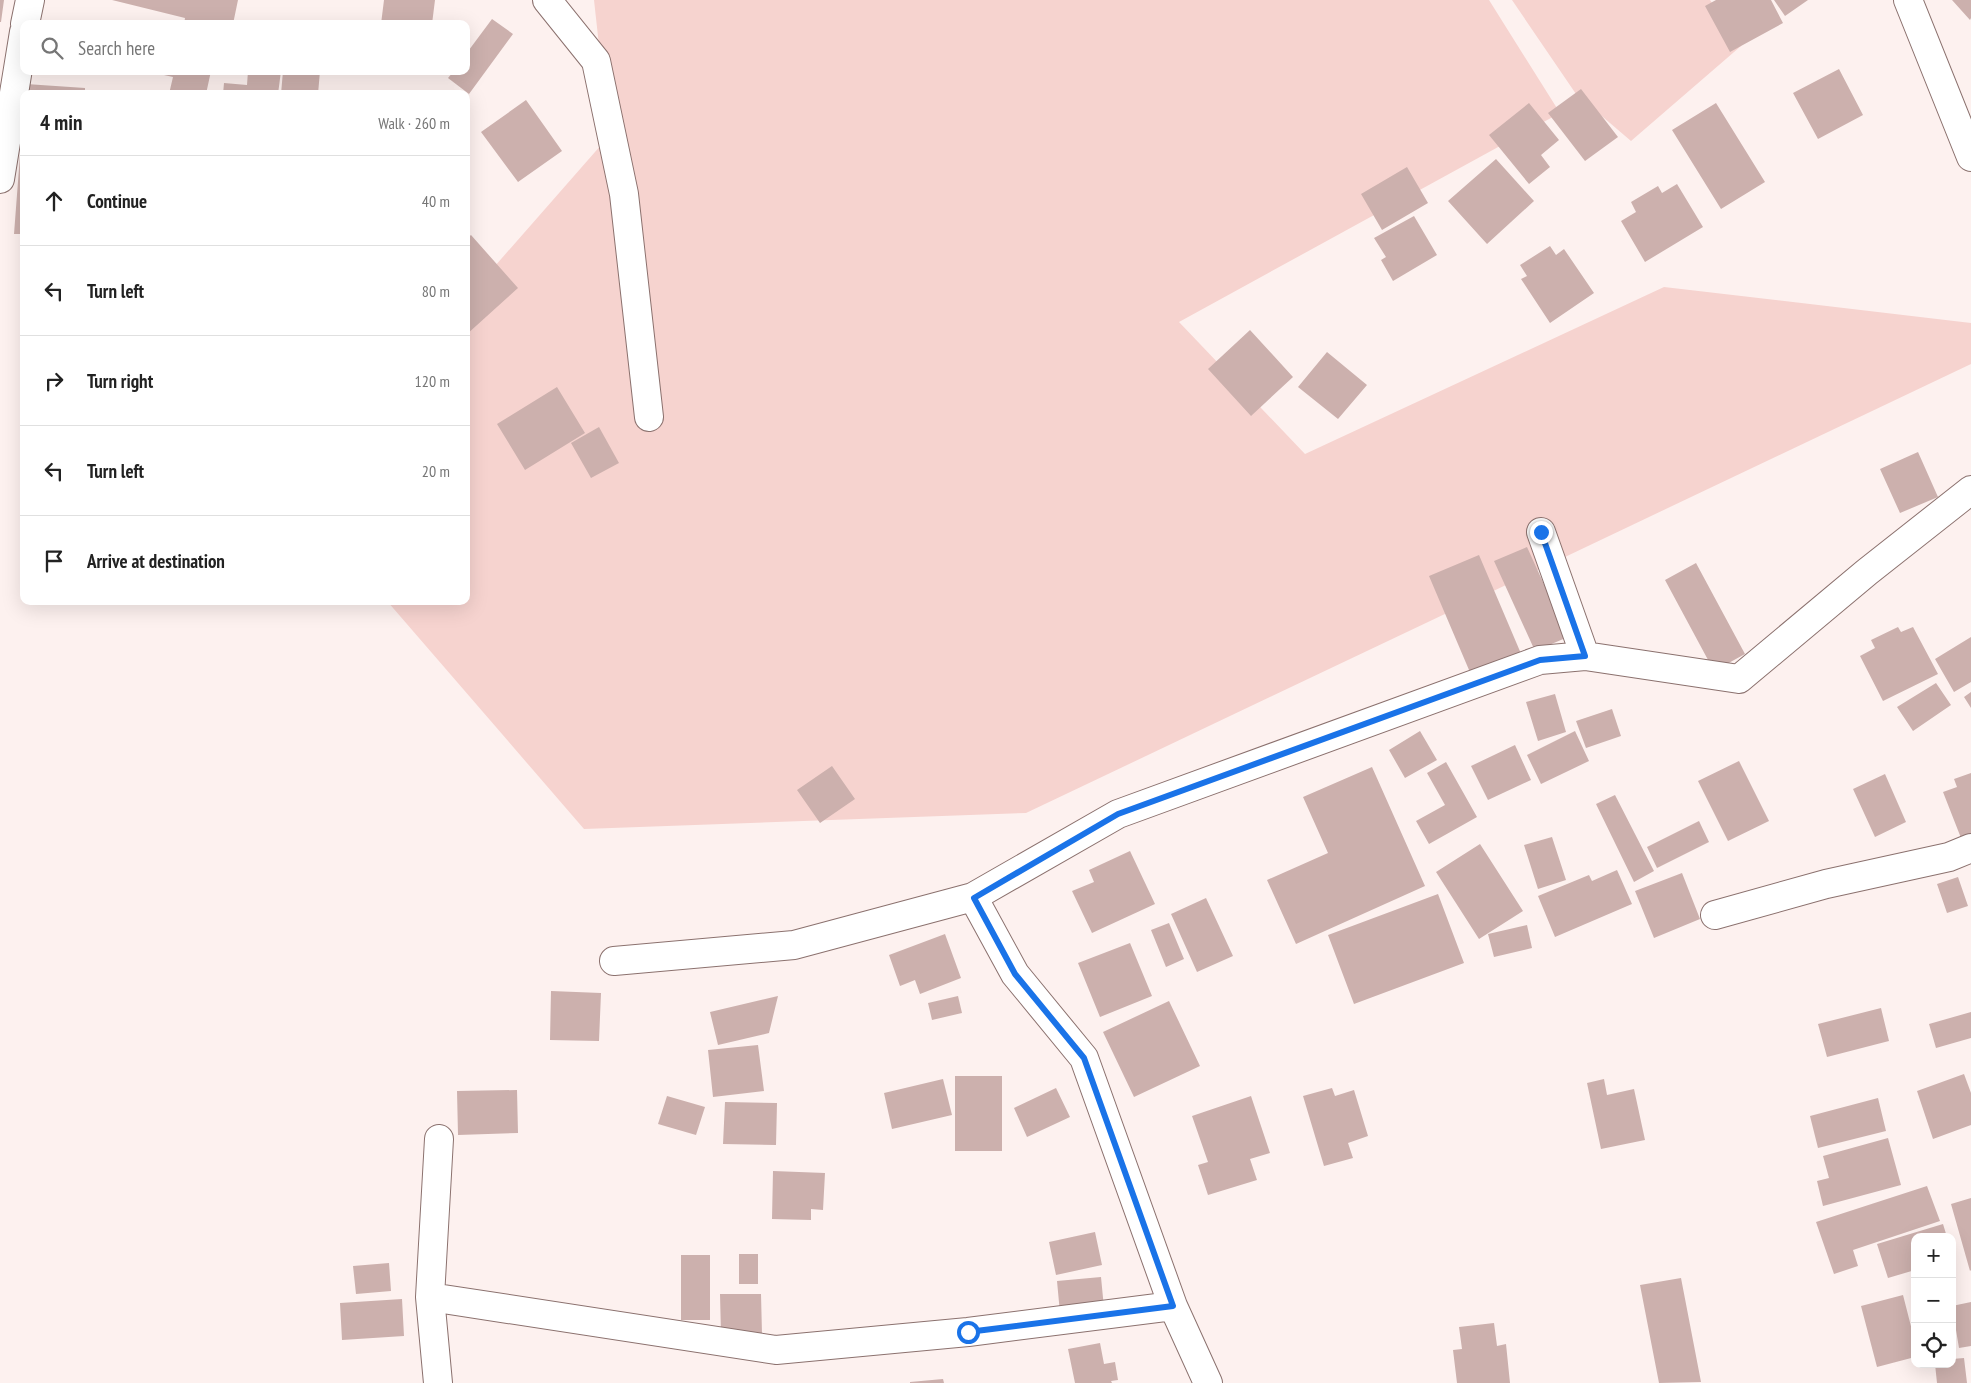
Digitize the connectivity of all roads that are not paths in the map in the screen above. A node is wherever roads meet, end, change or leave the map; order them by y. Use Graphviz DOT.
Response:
graph roads {
  1 [pos="30,0"];
  2 [pos="546,0"];
  3 [pos="1908,0"];
  4 [pos="26,20"];
  5 [pos="20,56"];
  6 [pos="1971,157"];
  7 [pos="0,179"];
  8 [pos="649,417"];
  9 [pos="1971,490"];
  10 [pos="1541,532"];
  11 [pos="1585,656"];
  12 [pos="1971,848"];
  13 [pos="974,898"];
  14 [pos="1715,914"];
  15 [pos="614,962"];
  16 [pos="439,1139"];
  17 [pos="430,1297"];
  18 [pos="1173,1306"];
  19 [pos="438,1383"];
  20 [pos="1208,1383"];
  1 -- 4 [label="street"];
  2 -- 8 [label="street"];
  3 -- 6 [label="street"];
  5 -- 7 [label="street"];
  9 -- 11 [label="street"];
  10 -- 11 [label="street"];
  11 -- 13 [label="street"];
  12 -- 14 [label="street"];
  13 -- 15 [label="street"];
  13 -- 18 [label="street"];
  16 -- 17 [label="street"];
  17 -- 18 [label="street"];
  17 -- 19 [label="street"];
  18 -- 20 [label="street"];
}
